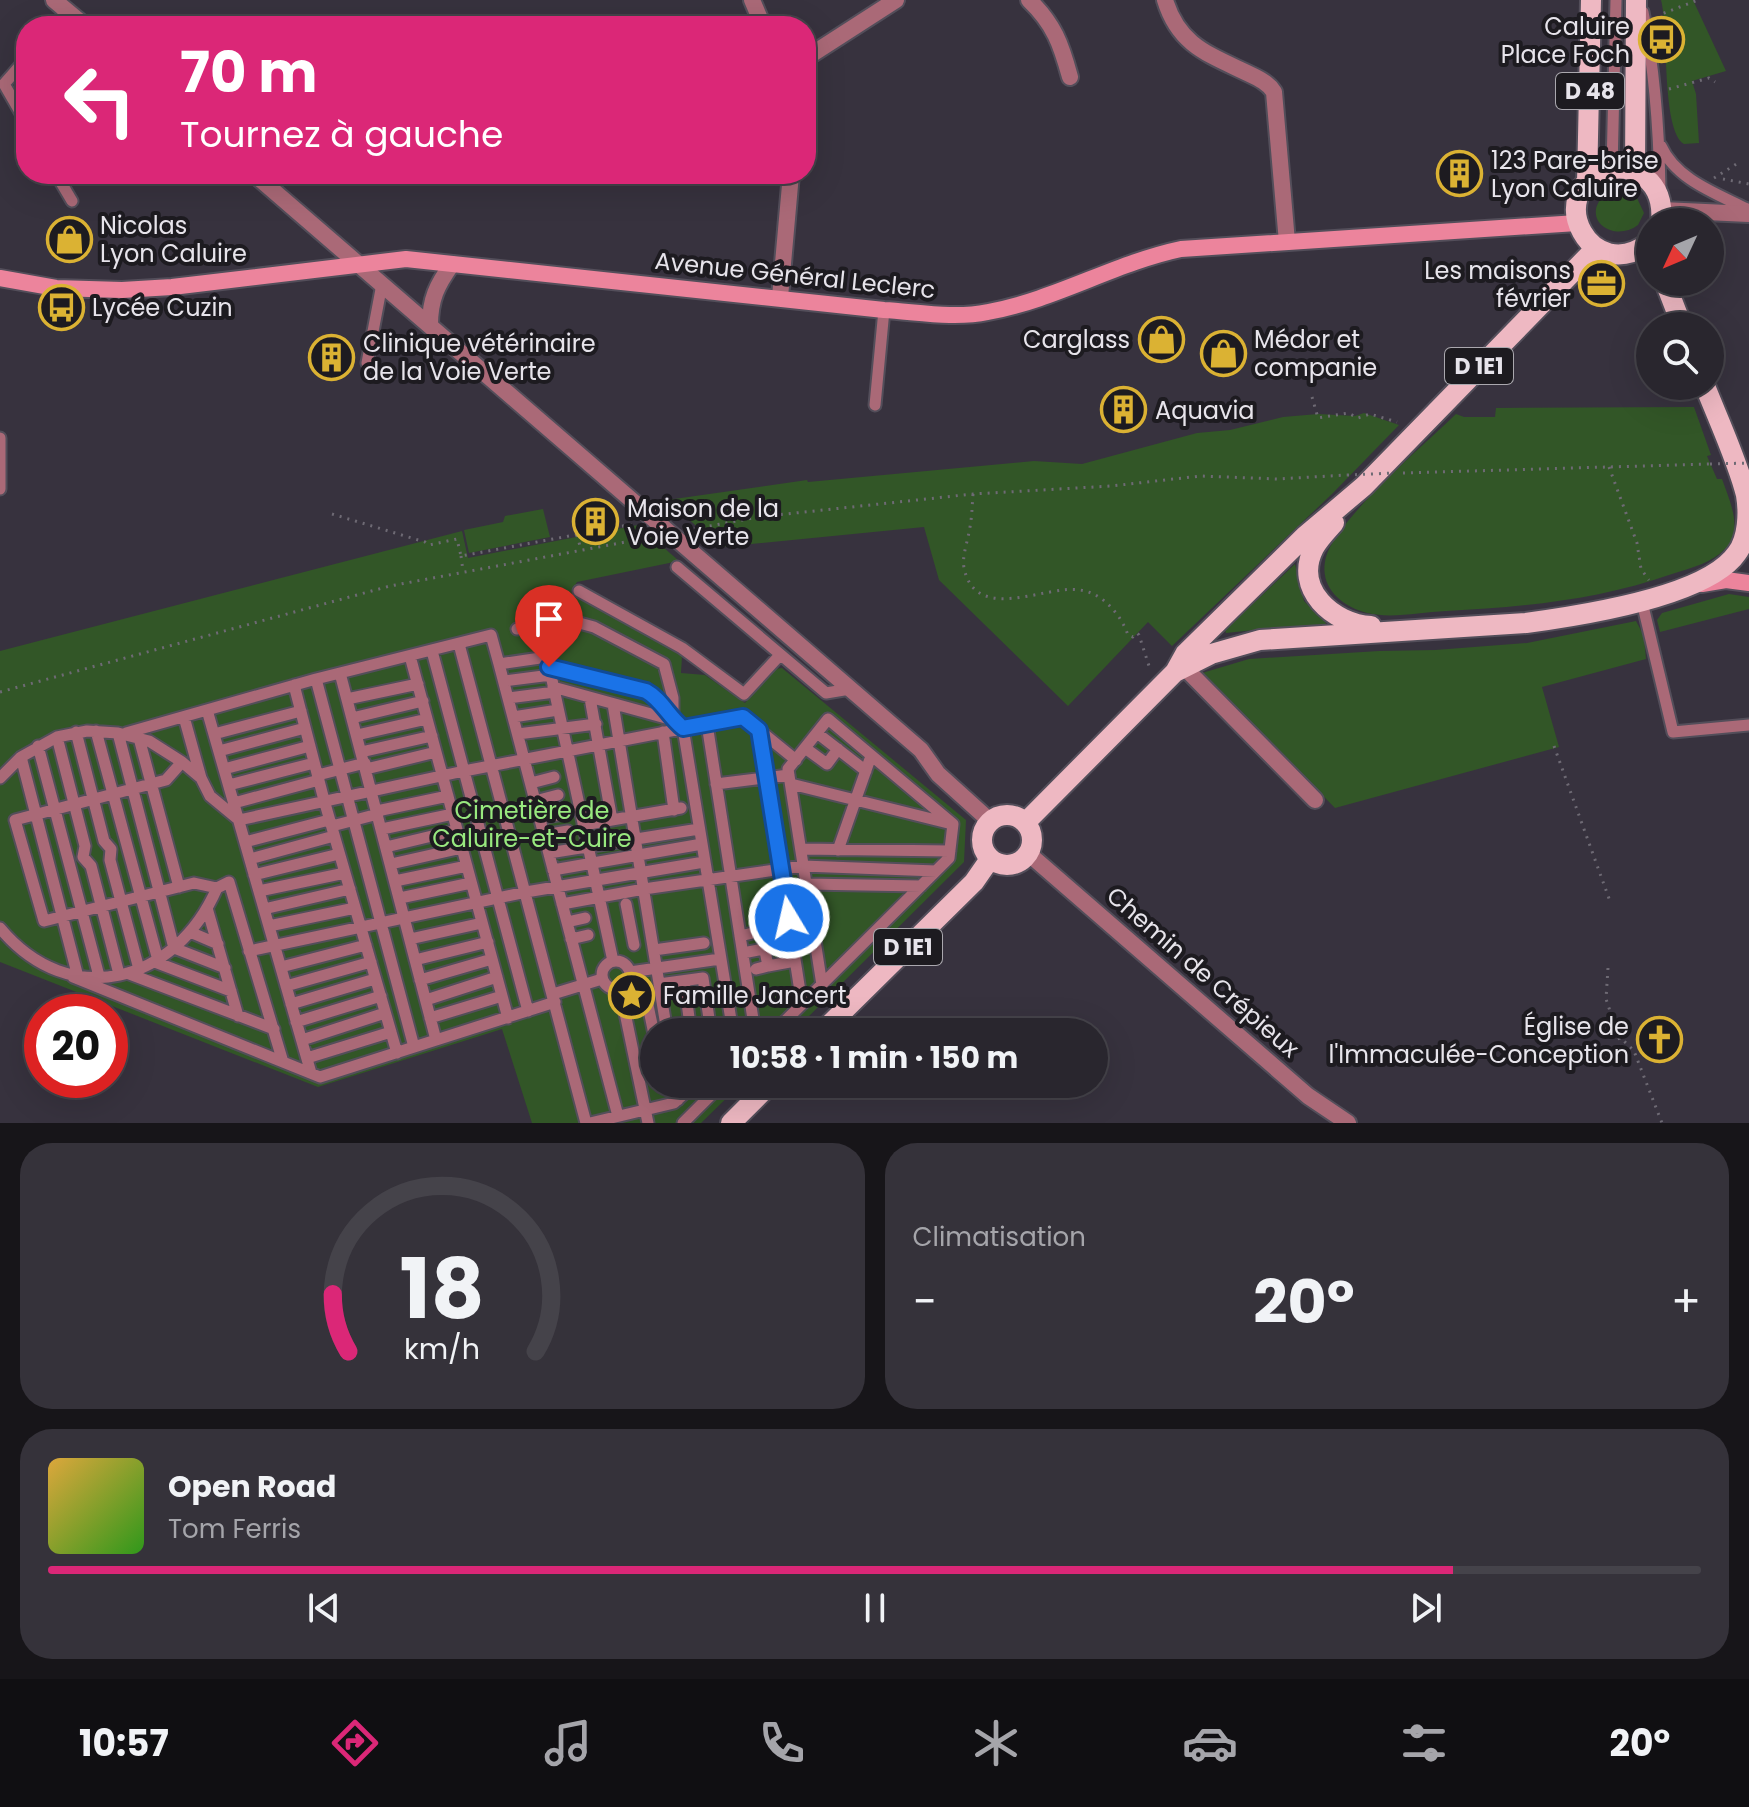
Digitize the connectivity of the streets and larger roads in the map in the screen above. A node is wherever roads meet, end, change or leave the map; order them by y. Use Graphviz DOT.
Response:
graph roads {
  1 [pos="896,0"];
  2 [pos="1029,0"];
  3 [pos="1165,0"];
  4 [pos="1591,0"];
  5 [pos="1639,0"];
  6 [pos="816,52"];
  7 [pos="1070,77"];
  8 [pos="1635,171"];
  9 [pos="1587,183"];
  10 [pos="266,184"];
  11 [pos="790,184"];
  12 [pos="1660,208"];
  13 [pos="1724,211"];
  14 [pos="1749,212"];
  15 [pos="1577,223"];
  16 [pos="1287,242"];
  17 [pos="1596,248"];
  18 [pos="1636,251"];
  19 [pos="452,264"];
  20 [pos="361,266"];
  21 [pos="0,278"];
  22 [pos="780,297"];
  23 [pos="430,325"];
  24 [pos="1710,400"];
  25 [pos="1355,480"];
  26 [pos="1748,498"];
  27 [pos="1749,583"];
  28 [pos="1688,587"];
  29 [pos="1416,629"];
  30 [pos="1173,675"];
  31 [pos="1315,800"];
  32 [pos="990,821"];
  33 [pos="1026,822"];
  34 [pos="1029,854"];
  35 [pos="990,859"];
  36 [pos="836,1018"];
  37 [pos="756,1098"];
  38 [pos="731,1123"];
  39 [pos="1348,1123"];
  1 -- 6 [label="street"];
  2 -- 7 [label="street"];
  3 -- 16 [label="street"];
  4 -- 9 [label="main road, D 48"];
  5 -- 8 [label="main road, D 48"];
  8 -- 9 [label="main road"];
  8 -- 12 [label="main road"];
  9 -- 15 [label="main road"];
  10 -- 20 [label="street"];
  11 -- 22 [label="street"];
  13 -- 14 [label="street"];
  15 -- 16 [label="main road, Avenue Général Leclerc"];
  15 -- 17 [label="main road"];
  16 -- 22 [label="main road, Avenue Général Leclerc"];
  17 -- 18 [label="main road"];
  17 -- 25 [label="main road, D 1E1"];
  19 -- 20 [label="main road, Avenue Général Leclerc"];
  19 -- 22 [label="main road, Avenue Général Leclerc"];
  19 -- 23 [label="street"];
  20 -- 21 [label="main road, Avenue Général Leclerc"];
  20 -- 23 [label="street"];
  23 -- 32 [label="street"];
  24 -- 26 [label="main road"];
  25 -- 29 [label="main road"];
  25 -- 30 [label="main road, D 1E1"];
  26 -- 28 [label="main road"];
  27 -- 28 [label="main road"];
  28 -- 29 [label="main road"];
  29 -- 30 [label="main road"];
  30 -- 31 [label="street"];
  30 -- 33 [label="main road, D 1E1"];
  32 -- 33 [label="main road"];
  32 -- 35 [label="main road"];
  33 -- 34 [label="main road"];
  34 -- 35 [label="main road"];
  34 -- 39 [label="street, Chemin de Crépieux"];
  35 -- 36 [label="main road, D 1E1"];
  37 -- 38 [label="main road"];
}
